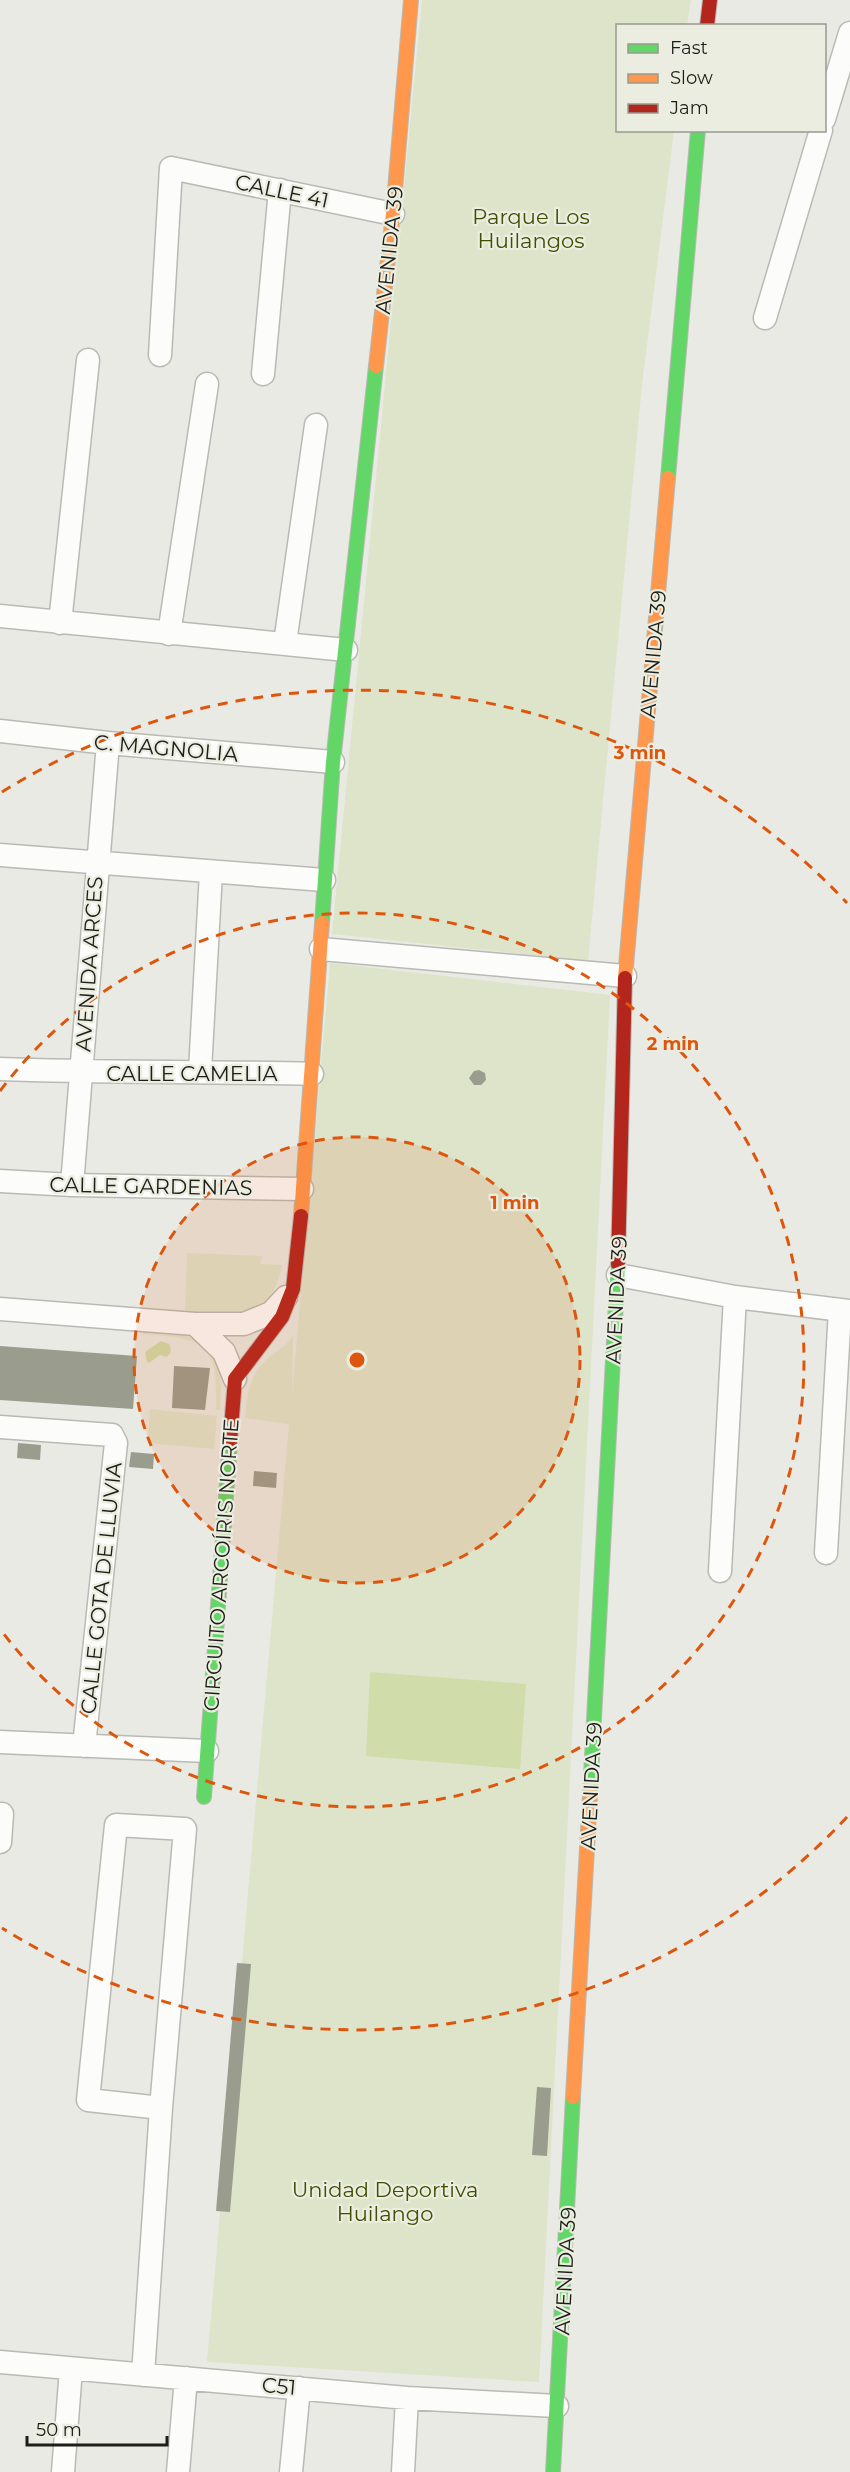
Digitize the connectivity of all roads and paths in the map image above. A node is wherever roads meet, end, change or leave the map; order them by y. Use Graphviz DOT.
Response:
graph roads {
  1 [pos="411,0"];
  2 [pos="850,33"];
  3 [pos="838,69"];
  4 [pos="826,114"];
  5 [pos="698,132"];
  6 [pos="820,132"];
  7 [pos="280,190"];
  8 [pos="393,214"];
  9 [pos="765,318"];
  10 [pos="160,356"];
  11 [pos="88,360"];
  12 [pos="263,374"];
  13 [pos="207,384"];
  14 [pos="316,425"];
  15 [pos="0,616"];
  16 [pos="60,623"];
  17 [pos="170,634"];
  18 [pos="285,643"];
  19 [pos="346,650"];
  20 [pos="0,731"];
  21 [pos="108,743"];
  22 [pos="333,762"];
  23 [pos="0,855"];
  24 [pos="97,862"];
  25 [pos="211,872"];
  26 [pos="324,880"];
  27 [pos="321,949"];
  28 [pos="626,976"];
  29 [pos="0,1069"];
  30 [pos="200,1071"];
  31 [pos="81,1072"];
  32 [pos="312,1074"];
  33 [pos="0,1181"];
  34 [pos="72,1185"];
  35 [pos="302,1189"];
  36 [pos="618,1275"];
  37 [pos="293,1289"];
  38 [pos="735,1297"];
  39 [pos="0,1309"];
  40 [pos="845,1311"];
  41 [pos="195,1324"];
  42 [pos="235,1379"];
  43 [pos="0,1427"];
  44 [pos="826,1553"];
  45 [pos="720,1571"];
  46 [pos="0,1742"];
  47 [pos="84,1746"];
  48 [pos="207,1751"];
  49 [pos="204,1797"];
  50 [pos="2,1814"];
  51 [pos="0,1842"];
  52 [pos="161,2108"];
  53 [pos="0,2362"];
  54 [pos="71,2369"];
  55 [pos="143,2375"];
  56 [pos="186,2378"];
  57 [pos="299,2388"];
  58 [pos="407,2398"];
  59 [pos="557,2406"];
  60 [pos="63,2472"];
  61 [pos="178,2472"];
  62 [pos="291,2472"];
  63 [pos="403,2472"];
  64 [pos="553,2472"];
  1 -- 8 [label="street, AVENIDA 39"];
  2 -- 3 [label="street"];
  3 -- 4 [label="street"];
  5 -- 28 [label="street, AVENIDA 39"];
  6 -- 9 [label="street"];
  7 -- 8 [label="street, CALLE 41"];
  7 -- 10 [label="street, CALLE 41"];
  7 -- 12 [label="street"];
  8 -- 19 [label="street, AVENIDA 39"];
  11 -- 16 [label="street"];
  13 -- 17 [label="street"];
  14 -- 18 [label="street"];
  15 -- 16 [label="street"];
  16 -- 17 [label="street"];
  17 -- 18 [label="street"];
  18 -- 19 [label="street"];
  19 -- 22 [label="street, AVENIDA 39"];
  20 -- 21 [label="street, C. MAGNOLIA"];
  21 -- 22 [label="street, C. MAGNOLIA"];
  21 -- 24 [label="street, AVENIDA ARCES"];
  22 -- 26 [label="street, AVENIDA 39"];
  23 -- 24 [label="street"];
  24 -- 25 [label="street"];
  24 -- 31 [label="street, AVENIDA ARCES"];
  25 -- 26 [label="street"];
  25 -- 30 [label="street"];
  26 -- 27 [label="street, AVENIDA 39"];
  27 -- 28 [label="street"];
  27 -- 32 [label="street, AVENIDA 39"];
  28 -- 36 [label="street, AVENIDA 39"];
  29 -- 31 [label="street, CALLE CAMELIA"];
  30 -- 31 [label="street, CALLE CAMELIA"];
  30 -- 32 [label="street, CALLE CAMELIA"];
  31 -- 34 [label="street, AVENIDA ARCES"];
  32 -- 35 [label="street, AVENIDA 39"];
  33 -- 34 [label="street, CALLE GARDENIAS"];
  34 -- 35 [label="street, CALLE GARDENIAS"];
  35 -- 37 [label="street, AVENIDA 39"];
  36 -- 38 [label="street"];
  36 -- 59 [label="street, AVENIDA 39"];
  37 -- 41 [label="street"];
  37 -- 42 [label="street, CIRCUITO ARCOÍRIS NORTE"];
  38 -- 40 [label="street"];
  38 -- 45 [label="street"];
  39 -- 41 [label="street"];
  40 -- 44 [label="street"];
  41 -- 42 [label="street, CIRCUITO ARCOÍRIS NORTE"];
  42 -- 48 [label="street, CIRCUITO ARCOÍRIS NORTE"];
  43 -- 47 [label="street, CALLE GOTA DE LLUVIA"];
  46 -- 47 [label="street"];
  47 -- 48 [label="street"];
  48 -- 49 [label="street, CIRCUITO ARCOÍRIS NORTE"];
  50 -- 51 [label="street"];
  52 -- 52 [label="street"];
  52 -- 55 [label="street"];
  53 -- 54 [label="street, C51"];
  54 -- 55 [label="street, C51"];
  54 -- 60 [label="street"];
  55 -- 56 [label="street, C51"];
  56 -- 57 [label="street, C51"];
  56 -- 61 [label="street"];
  57 -- 58 [label="street, C51"];
  57 -- 62 [label="street"];
  58 -- 59 [label="street, C51"];
  58 -- 63 [label="street"];
  59 -- 64 [label="street, AVENIDA 39"];
}
